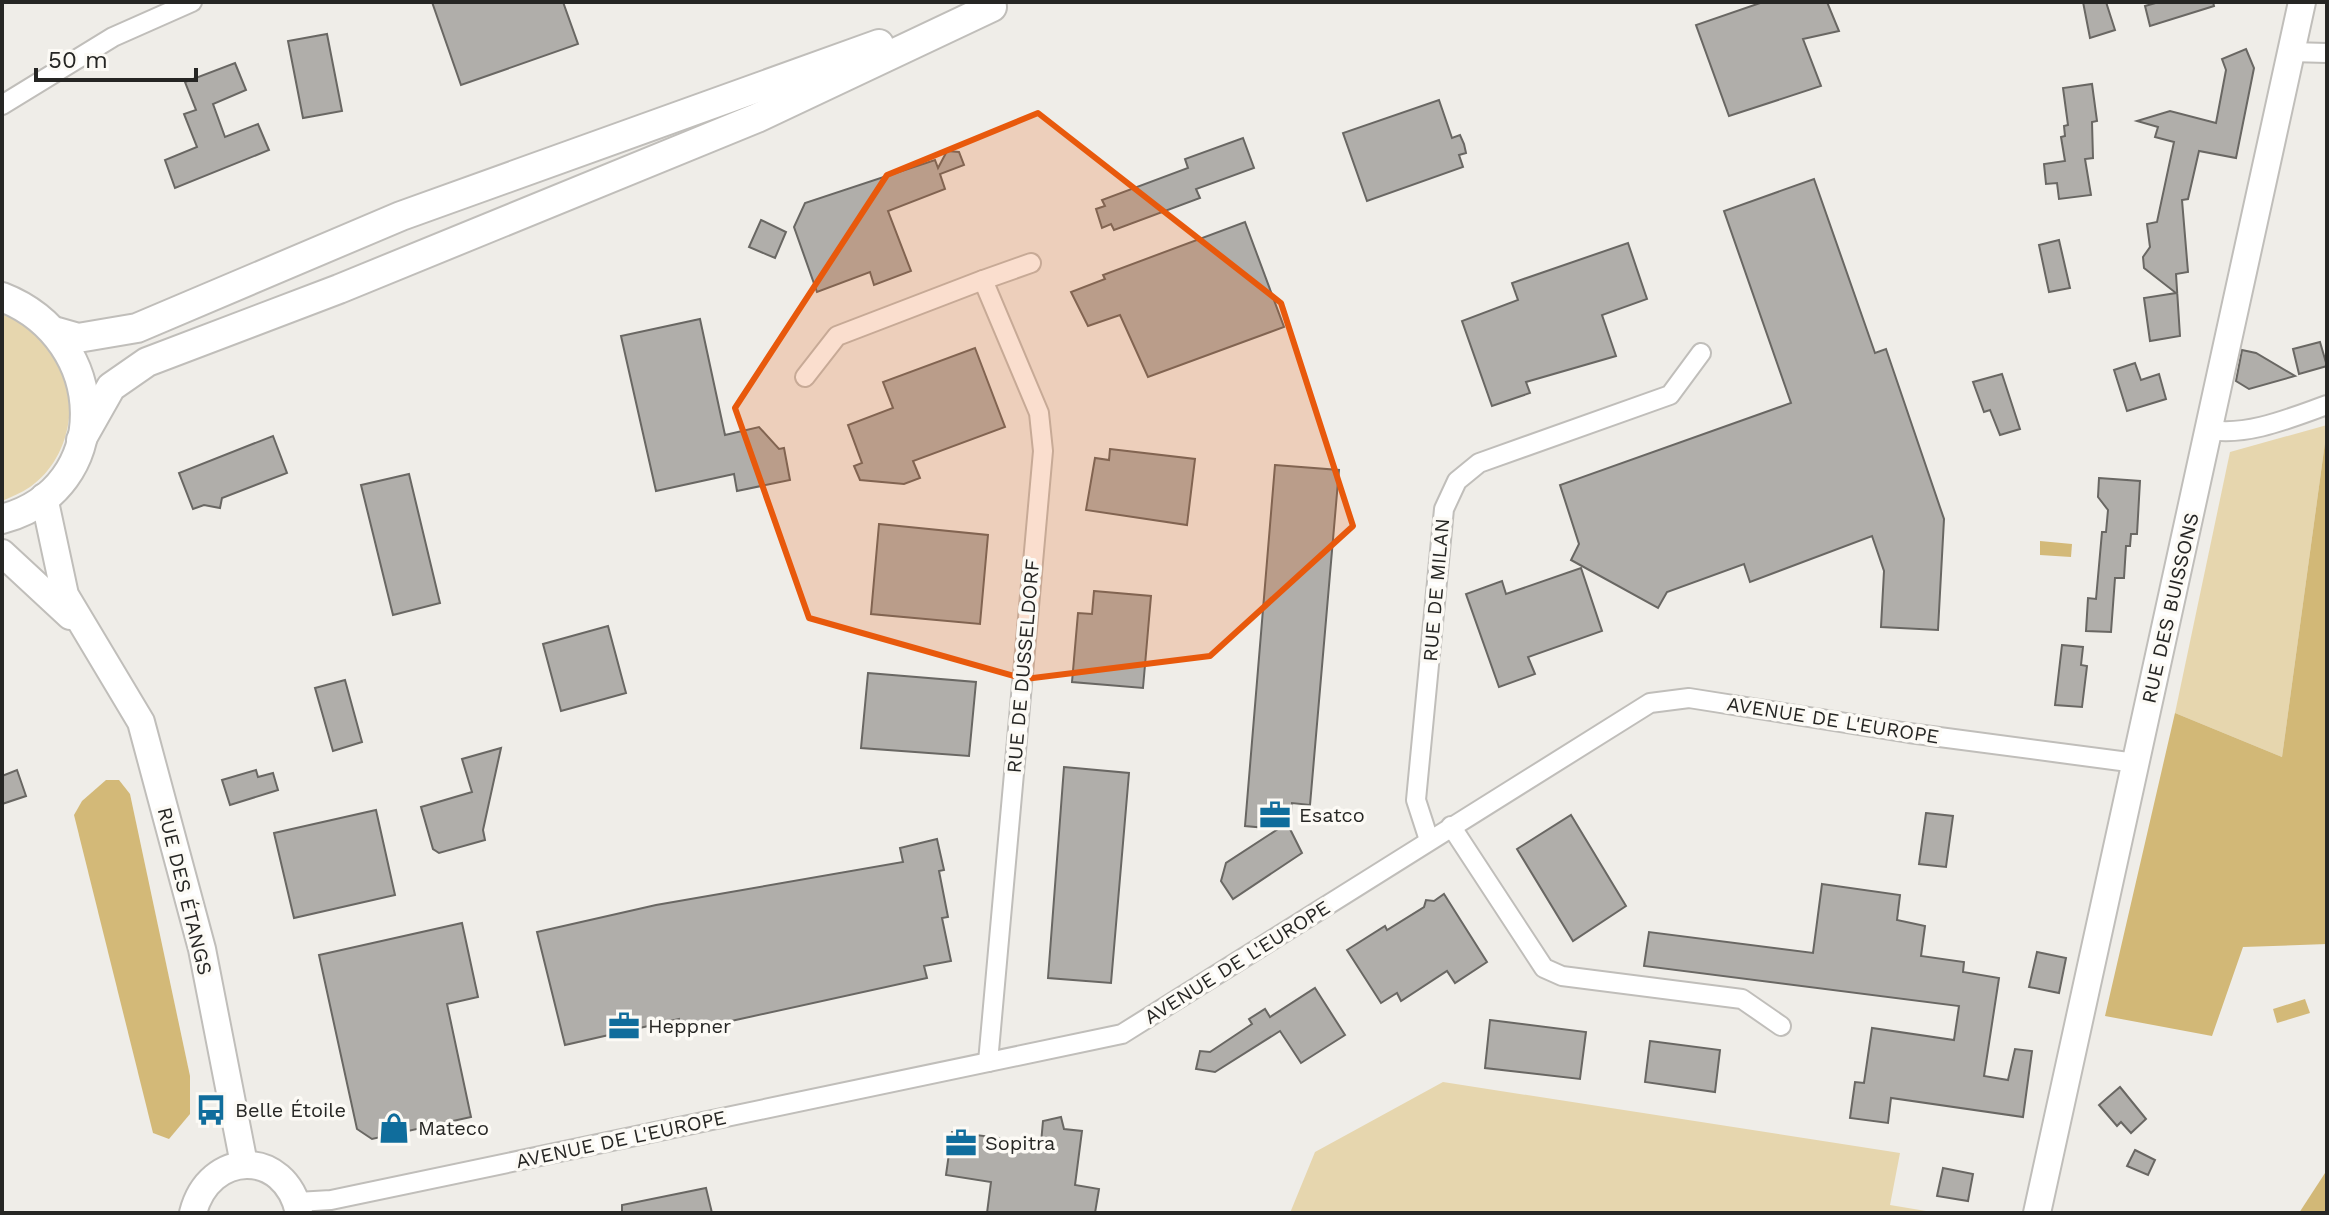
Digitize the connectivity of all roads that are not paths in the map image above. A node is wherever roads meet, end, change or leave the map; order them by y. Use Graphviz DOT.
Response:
graph roads {
  1 [pos="192,2"];
  2 [pos="2302,2"];
  3 [pos="998,5"];
  4 [pos="2291,52"];
  5 [pos="2327,53"];
  6 [pos="2,105"];
  7 [pos="1031,263"];
  8 [pos="983,280"];
  9 [pos="2,297"];
  10 [pos="57,332"];
  11 [pos="1701,353"];
  12 [pos="805,377"];
  13 [pos="2327,405"];
  14 [pos="2210,430"];
  15 [pos="81,440"];
  16 [pos="44,497"];
  17 [pos="2,519"];
  18 [pos="2,553"];
  19 [pos="87,633"];
  20 [pos="2136,763"];
  21 [pos="1451,826"];
  22 [pos="1429,840"];
  23 [pos="1781,1026"];
  24 [pos="988,1062"];
  25 [pos="244,1164"];
  26 [pos="298,1208"];
  27 [pos="193,1213"];
  28 [pos="2037,1213"];
  1 -- 6 [label="street"];
  2 -- 4 [label="street, RUE DES BUISSONS"];
  3 -- 10 [label="main road"];
  3 -- 15 [label="main road"];
  4 -- 5 [label="street"];
  4 -- 14 [label="street, RUE DES BUISSONS"];
  7 -- 8 [label="street"];
  8 -- 12 [label="street"];
  8 -- 24 [label="street, RUE DE DUSSELDORF"];
  9 -- 10 [label="main road"];
  10 -- 15 [label="main road"];
  11 -- 22 [label="street, RUE DE MILAN"];
  13 -- 14 [label="street"];
  14 -- 20 [label="street, RUE DES BUISSONS"];
  15 -- 16 [label="main road"];
  16 -- 17 [label="main road"];
  16 -- 19 [label="street, RUE DES ÉTANGS"];
  18 -- 19 [label="street, RUE DES ÉTANGS"];
  19 -- 25 [label="street, RUE DES ÉTANGS"];
  20 -- 21 [label="street, AVENUE DE L'EUROPE"];
  20 -- 28 [label="street, RUE DES BUISSONS"];
  21 -- 22 [label="street, AVENUE DE L'EUROPE"];
  21 -- 23 [label="street"];
  22 -- 24 [label="street, AVENUE DE L'EUROPE"];
  24 -- 26 [label="street, AVENUE DE L'EUROPE"];
  25 -- 26 [label="street"];
  25 -- 27 [label="street"];
}
